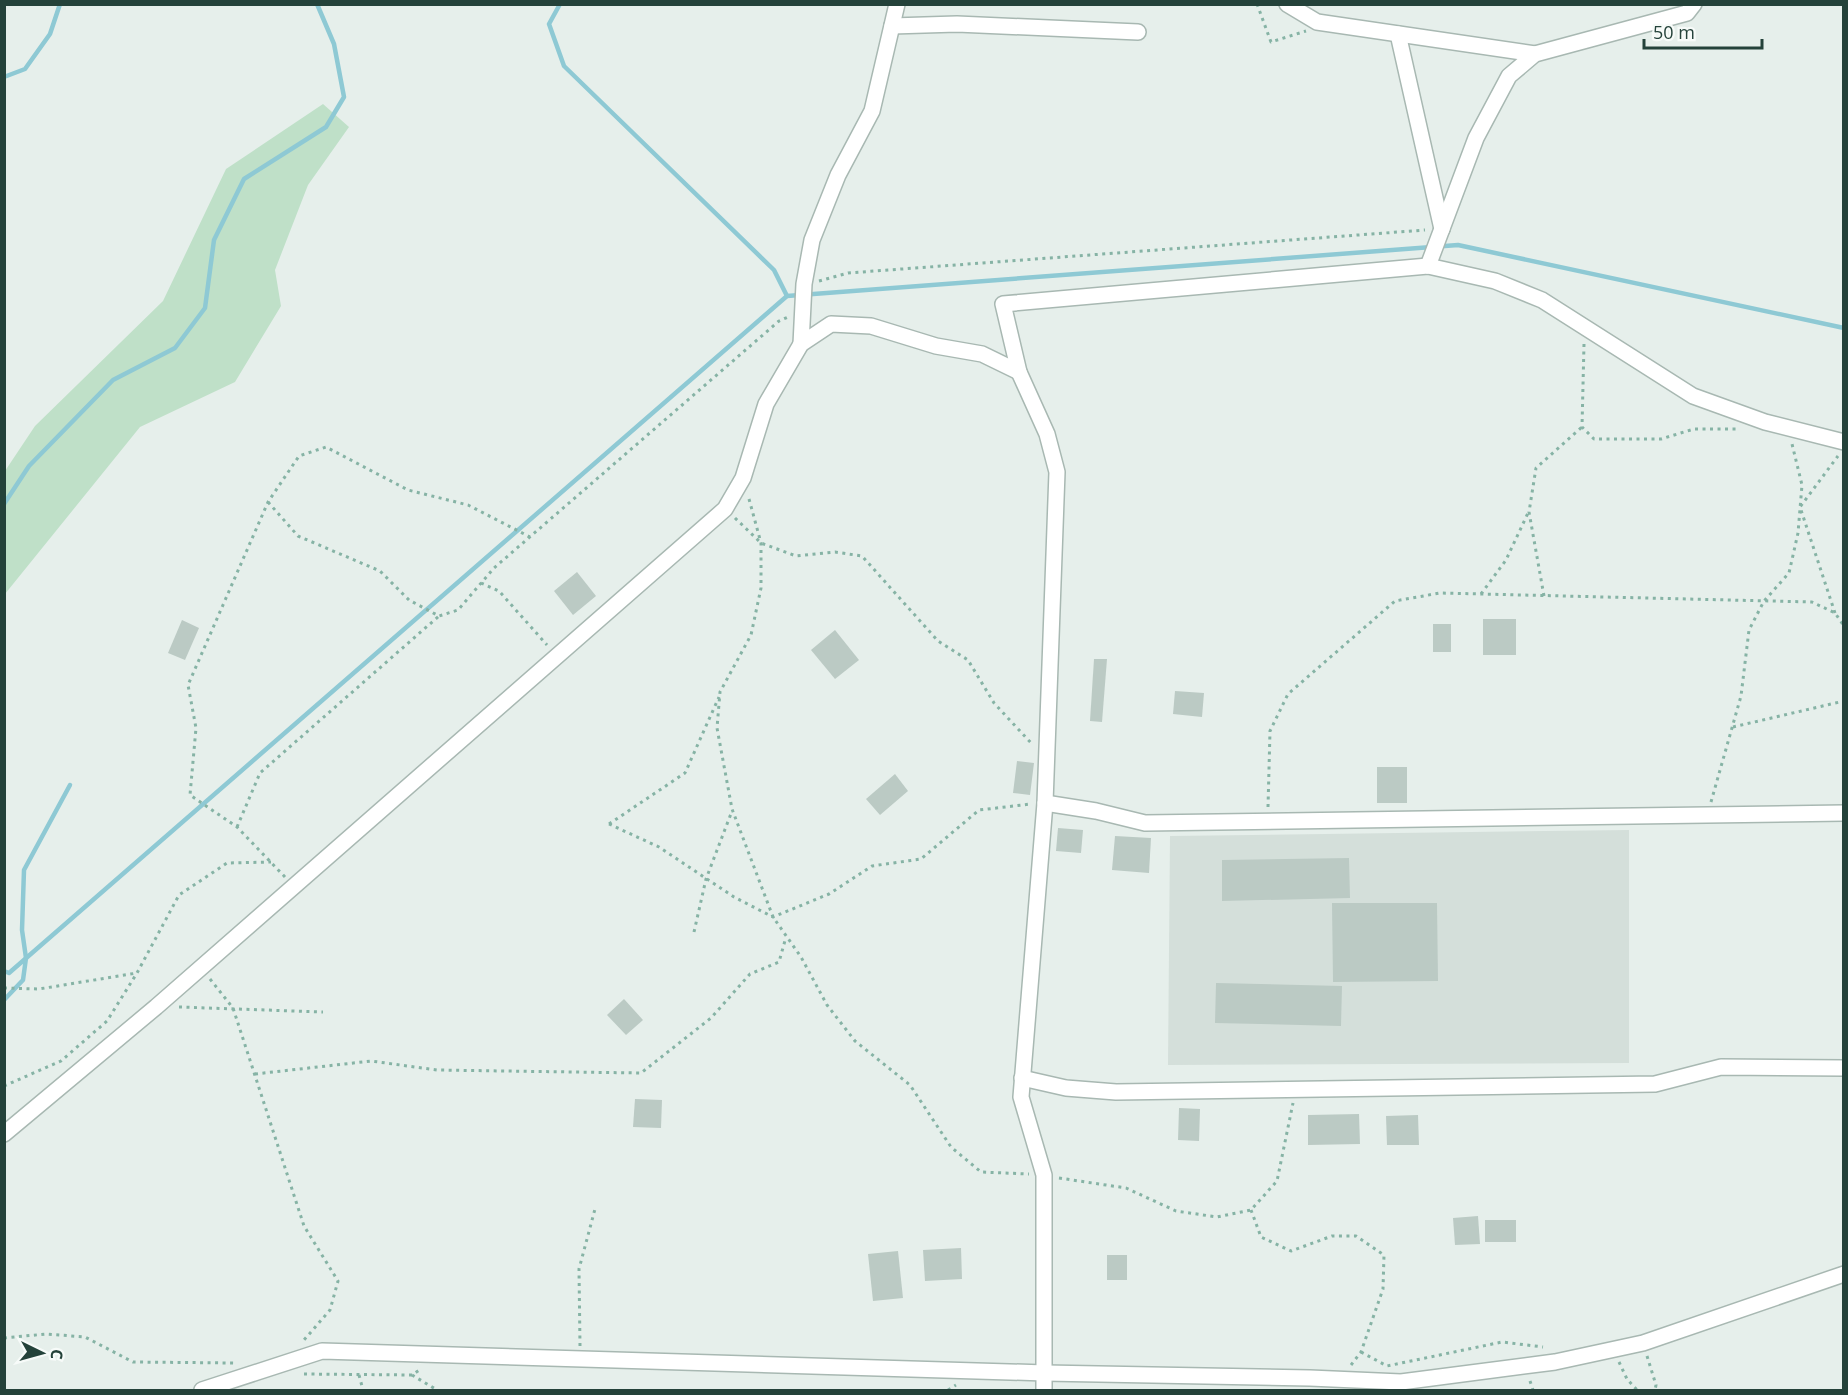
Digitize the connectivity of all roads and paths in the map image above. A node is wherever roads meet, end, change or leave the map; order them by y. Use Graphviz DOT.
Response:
graph roads {
  1 [pos="897,4"];
  2 [pos="1257,4"];
  3 [pos="1287,4"];
  4 [pos="1694,4"];
  5 [pos="1330,24"];
  6 [pos="892,26"];
  7 [pos="1138,32"];
  8 [pos="1398,34"];
  9 [pos="1535,54"];
  10 [pos="1442,229"];
  11 [pos="1428,266"];
  12 [pos="804,284"];
  13 [pos="803,310"];
  14 [pos="1584,327"];
  15 [pos="801,344"];
  16 [pos="1019,372"];
  17 [pos="1582,427"];
  18 [pos="1788,428"];
  19 [pos="1741,429"];
  20 [pos="1844,442"];
  21 [pos="1844,447"];
  22 [pos="743,478"];
  23 [pos="267,502"];
  24 [pos="1800,507"];
  25 [pos="725,508"];
  26 [pos="1529,512"];
  27 [pos="530,537"];
  28 [pos="761,543"];
  29 [pos="482,583"];
  30 [pos="1481,594"];
  31 [pos="1544,596"];
  32 [pos="1764,601"];
  33 [pos="1835,613"];
  34 [pos="439,616"];
  35 [pos="1844,626"];
  36 [pos="557,656"];
  37 [pos="720,692"];
  38 [pos="1844,701"];
  39 [pos="1733,727"];
  40 [pos="1046,760"];
  41 [pos="1045,803"];
  42 [pos="732,809"];
  43 [pos="1844,813"];
  44 [pos="1708,815"];
  45 [pos="1268,821"];
  46 [pos="237,827"];
  47 [pos="271,862"];
  48 [pos="706,879"];
  49 [pos="294,887"];
  50 [pos="773,917"];
  51 [pos="694,932"];
  52 [pos="787,936"];
  53 [pos="201,968"];
  54 [pos="137,973"];
  55 [pos="4,988"];
  56 [pos="156,1007"];
  57 [pos="232,1008"];
  58 [pos="323,1012"];
  59 [pos="1844,1068"];
  60 [pos="255,1074"];
  61 [pos="1022,1078"];
  62 [pos="4,1086"];
  63 [pos="1296,1089"];
  64 [pos="4,1134"];
  65 [pos="1044,1175"];
  66 [pos="595,1209"];
  67 [pos="1251,1210"];
  68 [pos="1844,1274"];
  69 [pos="4,1338"];
  70 [pos="1643,1343"];
  71 [pos="1549,1348"];
  72 [pos="1613,1350"];
  73 [pos="1361,1352"];
  74 [pos="441,1355"];
  75 [pos="580,1359"];
  76 [pos="238,1363"];
  77 [pos="285,1364"];
  78 [pos="1045,1373"];
  79 [pos="301,1374"];
  80 [pos="359,1375"];
  81 [pos="412,1375"];
  82 [pos="1340,1379"];
  83 [pos="202,1390"];
  84 [pos="363,1390"];
  85 [pos="437,1390"];
  86 [pos="1044,1390"];
  87 [pos="1637,1390"];
  88 [pos="1654,1390"];
  1 -- 6 [label="street"];
  2 -- 5 [label="path"];
  3 -- 5 [label="street"];
  4 -- 9 [label="street"];
  5 -- 8 [label="street"];
  6 -- 7 [label="street"];
  6 -- 12 [label="street"];
  8 -- 9 [label="street"];
  8 -- 10 [label="street"];
  9 -- 10 [label="street"];
  10 -- 11 [label="street"];
  10 -- 12 [label="path"];
  11 -- 14 [label="street"];
  11 -- 16 [label="street"];
  12 -- 13 [label="street"];
  13 -- 15 [label="street"];
  13 -- 27 [label="path"];
  14 -- 17 [label="path"];
  14 -- 18 [label="street"];
  15 -- 16 [label="street"];
  15 -- 22 [label="street"];
  16 -- 40 [label="street"];
  17 -- 19 [label="path"];
  17 -- 26 [label="path"];
  18 -- 20 [label="street"];
  18 -- 24 [label="path"];
  21 -- 24 [label="path"];
  22 -- 25 [label="street"];
  22 -- 28 [label="path"];
  23 -- 27 [label="path"];
  23 -- 34 [label="path"];
  23 -- 46 [label="path"];
  24 -- 32 [label="path"];
  24 -- 33 [label="path"];
  25 -- 28 [label="path"];
  25 -- 36 [label="street"];
  26 -- 30 [label="path"];
  26 -- 31 [label="path"];
  27 -- 29 [label="path"];
  28 -- 37 [label="path"];
  28 -- 40 [label="path"];
  29 -- 34 [label="path"];
  29 -- 36 [label="path"];
  30 -- 31 [label="path"];
  30 -- 45 [label="path"];
  31 -- 32 [label="path"];
  32 -- 33 [label="path"];
  32 -- 39 [label="path"];
  33 -- 35 [label="path"];
  34 -- 46 [label="path"];
  36 -- 49 [label="street"];
  37 -- 42 [label="path"];
  37 -- 48 [label="path"];
  38 -- 39 [label="path"];
  39 -- 44 [label="path"];
  40 -- 41 [label="street"];
  41 -- 45 [label="street"];
  41 -- 50 [label="path"];
  41 -- 61 [label="street"];
  42 -- 48 [label="path"];
  42 -- 50 [label="path"];
  43 -- 44 [label="street"];
  44 -- 45 [label="street"];
  46 -- 47 [label="path"];
  47 -- 49 [label="path"];
  47 -- 54 [label="path"];
  48 -- 50 [label="path"];
  48 -- 51 [label="path"];
  49 -- 53 [label="street"];
  50 -- 52 [label="path"];
  52 -- 60 [label="path"];
  52 -- 65 [label="path"];
  53 -- 56 [label="street"];
  53 -- 57 [label="path"];
  54 -- 55 [label="path"];
  54 -- 62 [label="path"];
  56 -- 57 [label="path"];
  56 -- 64 [label="street"];
  57 -- 58 [label="path"];
  57 -- 60 [label="path"];
  59 -- 63 [label="street"];
  60 -- 77 [label="path"];
  61 -- 63 [label="street"];
  61 -- 65 [label="street"];
  63 -- 67 [label="path"];
  65 -- 67 [label="path"];
  65 -- 78 [label="street"];
  66 -- 75 [label="path"];
  67 -- 73 [label="path"];
  68 -- 70 [label="street"];
  69 -- 76 [label="path"];
  70 -- 72 [label="street"];
  70 -- 88 [label="path"];
  71 -- 73 [label="path"];
  72 -- 82 [label="street"];
  72 -- 87 [label="path"];
  73 -- 82 [label="path"];
  74 -- 75 [label="street"];
  74 -- 77 [label="street"];
  74 -- 81 [label="path"];
  75 -- 78 [label="street"];
  77 -- 83 [label="street"];
  78 -- 82 [label="street"];
  78 -- 86 [label="street"];
  79 -- 80 [label="path"];
  80 -- 81 [label="path"];
  80 -- 84 [label="path"];
  81 -- 85 [label="path"];
}
